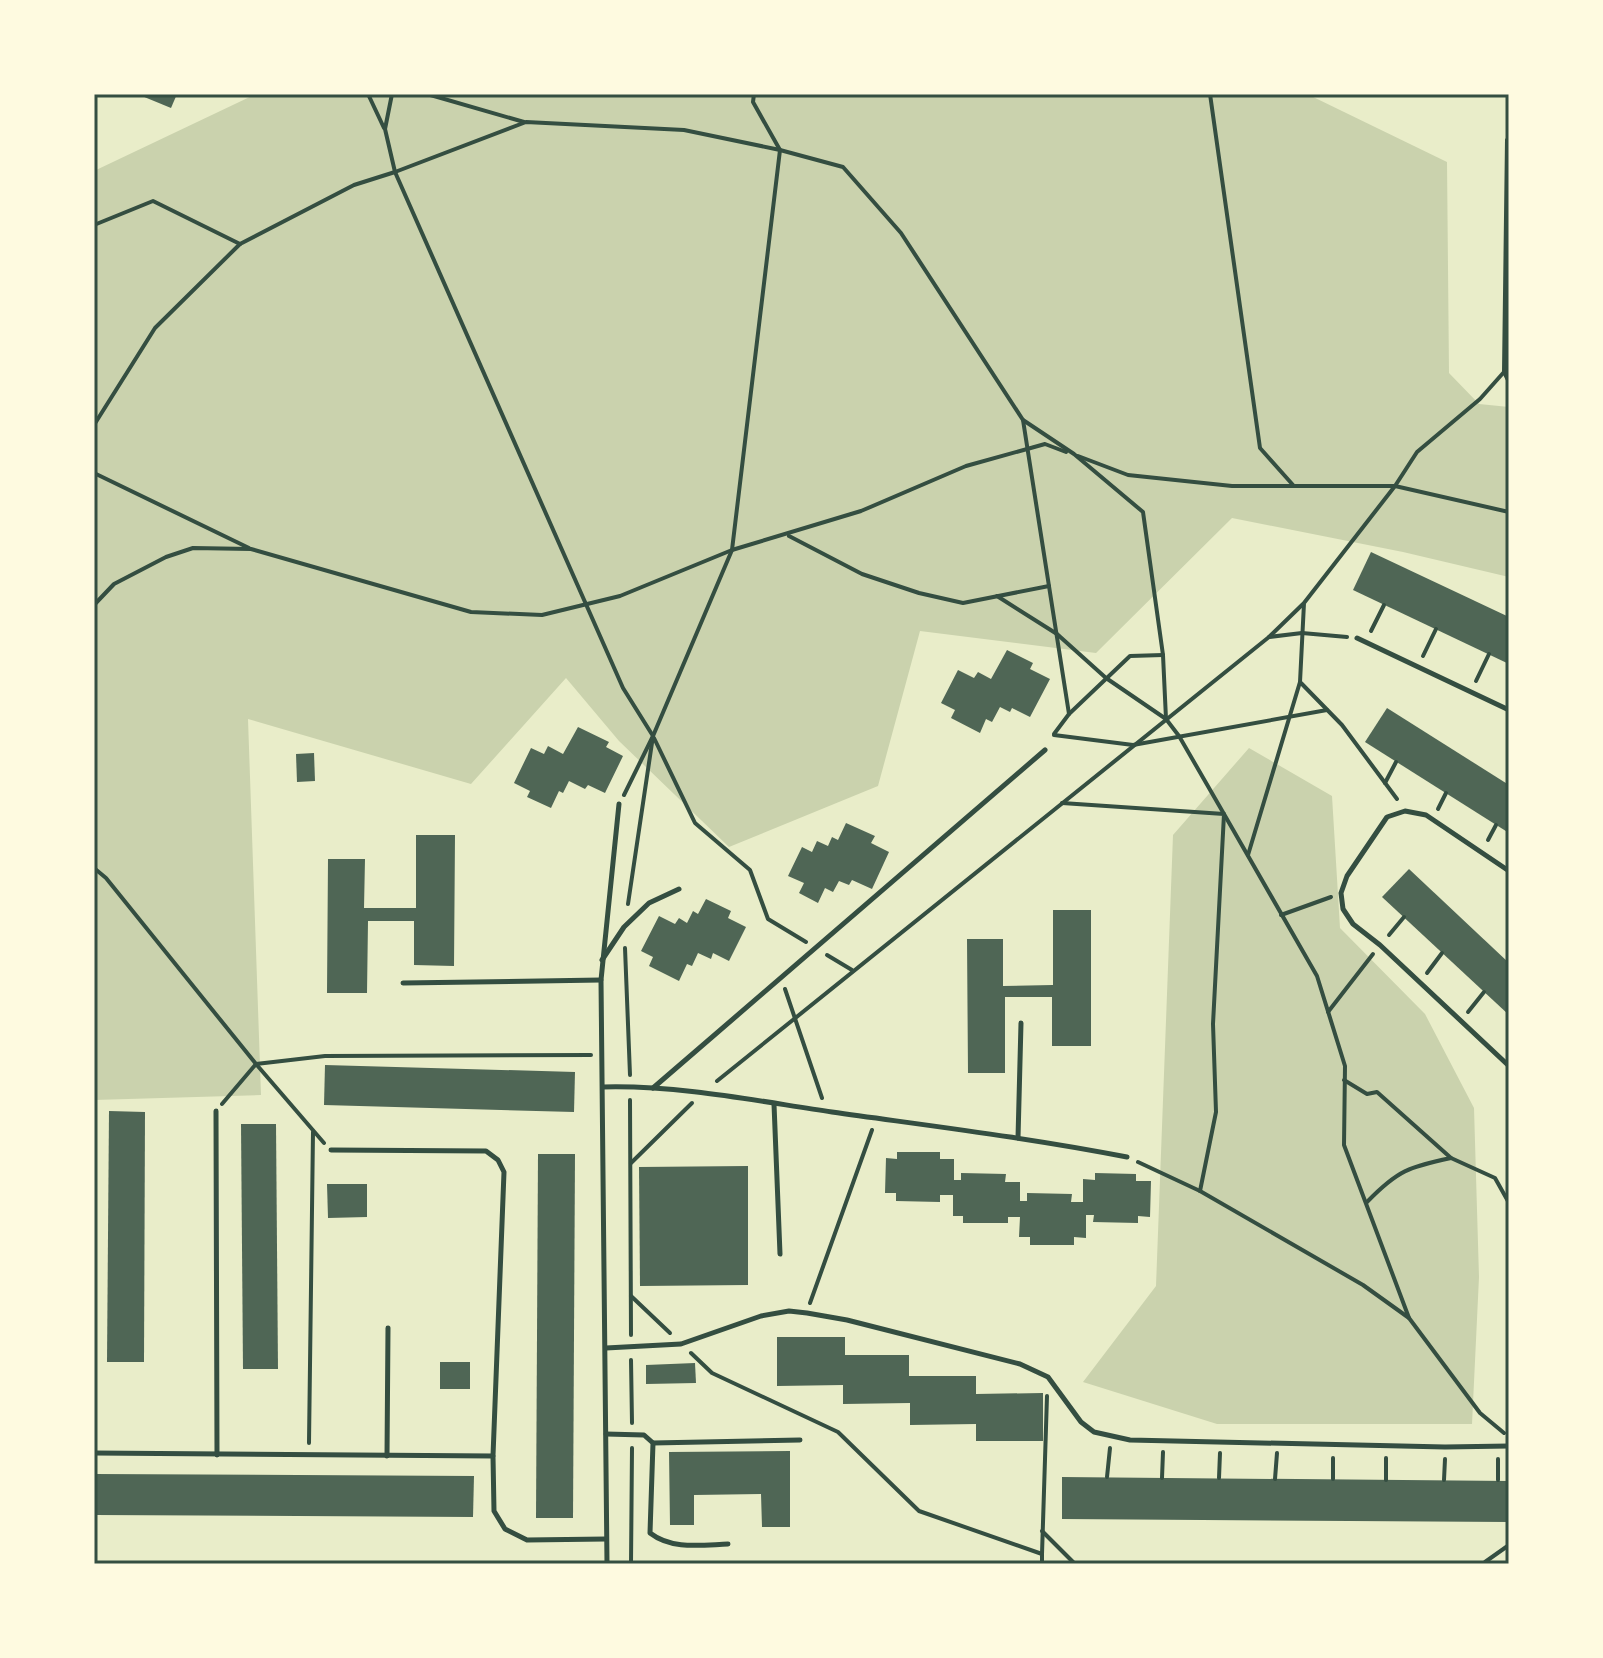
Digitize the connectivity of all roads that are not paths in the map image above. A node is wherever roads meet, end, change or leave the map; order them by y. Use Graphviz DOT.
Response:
graph roads {
  1 [pos="1357,638"];
  2 [pos="1509,710"];
  3 [pos="1045,750"];
  4 [pos="619,804"];
  5 [pos="1509,871"];
  6 [pos="679,889"];
  7 [pos="602,961"];
  8 [pos="601,980"];
  9 [pos="403,983"];
  10 [pos="1021,1023"];
  11 [pos="1509,1066"];
  12 [pos="603,1087"];
  13 [pos="652,1089"];
  14 [pos="774,1104"];
  15 [pos="216,1111"];
  16 [pos="1018,1139"];
  17 [pos="331,1150"];
  18 [pos="1127,1157"];
  19 [pos="780,1254"];
  20 [pos="388,1328"];
  21 [pos="606,1348"];
  22 [pos="606,1434"];
  23 [pos="800,1440"];
  24 [pos="653,1443"];
  25 [pos="1509,1446"];
  26 [pos="94,1453"];
  27 [pos="217,1455"];
  28 [pos="387,1456"];
  29 [pos="493,1456"];
  30 [pos="606,1539"];
  31 [pos="728,1544"];
  32 [pos="607,1564"];
  1 -- 2 [label="lane"];
  3 -- 13 [label="lane"];
  4 -- 7 [label="lane"];
  5 -- 11 [label="lane"];
  6 -- 7 [label="lane"];
  7 -- 8 [label="lane"];
  8 -- 9 [label="lane"];
  8 -- 12 [label="lane"];
  10 -- 16 [label="lane"];
  12 -- 13 [label="lane"];
  12 -- 21 [label="lane"];
  13 -- 14 [label="lane"];
  14 -- 16 [label="lane"];
  14 -- 19 [label="lane"];
  15 -- 27 [label="lane"];
  16 -- 18 [label="lane"];
  17 -- 29 [label="lane"];
  20 -- 28 [label="lane"];
  21 -- 22 [label="lane"];
  21 -- 25 [label="lane"];
  22 -- 24 [label="lane"];
  22 -- 30 [label="lane"];
  23 -- 24 [label="lane"];
  24 -- 31 [label="lane"];
  26 -- 27 [label="lane"];
  27 -- 28 [label="lane"];
  28 -- 29 [label="lane"];
  29 -- 30 [label="lane"];
  30 -- 32 [label="lane"];
}
